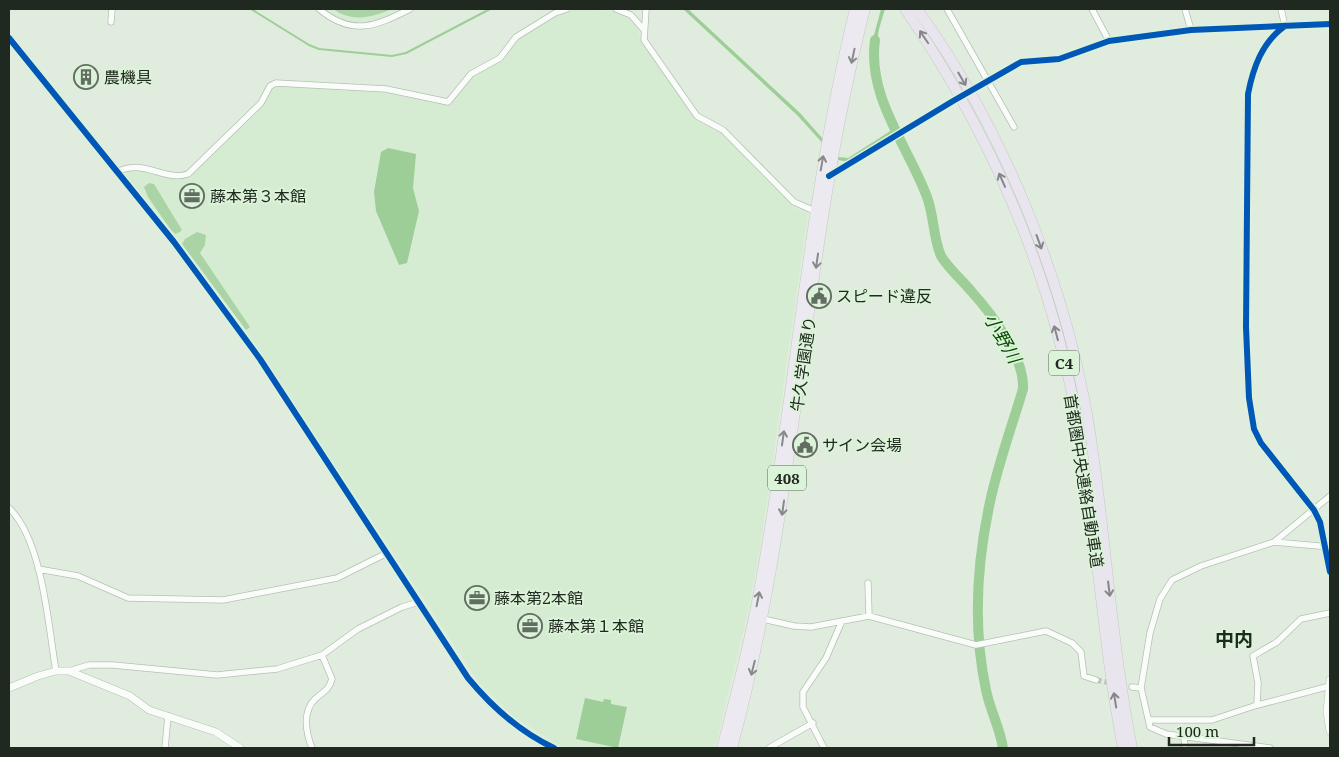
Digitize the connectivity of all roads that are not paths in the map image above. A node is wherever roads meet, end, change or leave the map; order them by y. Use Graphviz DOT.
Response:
graph roads {
  1 [pos="112,9"];
  2 [pos="319,9"];
  3 [pos="410,9"];
  4 [pos="567,9"];
  5 [pos="616,9"];
  6 [pos="646,9"];
  7 [pos="855,9"];
  8 [pos="865,9"];
  9 [pos="905,9"];
  10 [pos="917,9"];
  11 [pos="947,9"];
  12 [pos="1092,9"];
  13 [pos="1185,9"];
  14 [pos="1281,9"];
  15 [pos="110,22"];
  16 [pos="1330,24"];
  17 [pos="1285,26"];
  18 [pos="644,30"];
  19 [pos="1191,30"];
  20 [pos="9,38"];
  21 [pos="1109,41"];
  22 [pos="988,80"];
  23 [pos="980,85"];
  24 [pos="952,100"];
  25 [pos="1014,127"];
  26 [pos="117,172"];
  27 [pos="829,176"];
  28 [pos="819,212"];
  29 [pos="1330,496"];
  30 [pos="9,508"];
  31 [pos="1314,510"];
  32 [pos="1274,542"];
  33 [pos="1328,547"];
  34 [pos="387,553"];
  35 [pos="38,569"];
  36 [pos="1330,572"];
  37 [pos="868,583"];
  38 [pos="419,602"];
  39 [pos="1330,613"];
  40 [pos="869,616"];
  41 [pos="763,619"];
  42 [pos="842,621"];
  43 [pos="322,655"];
  44 [pos="56,671"];
  45 [pos="69,671"];
  46 [pos="1096,680"];
  47 [pos="1330,680"];
  48 [pos="1330,686"];
  49 [pos="1132,687"];
  50 [pos="9,688"];
  51 [pos="1141,688"];
  52 [pos="1257,705"];
  53 [pos="168,716"];
  54 [pos="1149,720"];
  55 [pos="813,723"];
  56 [pos="1330,731"];
  57 [pos="1184,736"];
  58 [pos="164,748"];
  59 [pos="240,748"];
  60 [pos="312,748"];
  61 [pos="554,748"];
  62 [pos="722,748"];
  63 [pos="732,748"];
  64 [pos="769,748"];
  65 [pos="824,748"];
  66 [pos="1123,748"];
  67 [pos="1132,748"];
  68 [pos="1184,748"];
  69 [pos="1270,748"];
  1 -- 15 [label="street"];
  2 -- 3 [label="street"];
  4 -- 26 [label="street"];
  5 -- 18 [label="street"];
  6 -- 18 [label="street"];
  28 -- 7 [label="highway, 牛久学園通り / 408, one-way"];
  8 -- 27 [label="highway, 牛久学園通り / 408, one-way"];
  66 -- 9 [label="highway, 首都圏中央連絡自動車道 / C4, one-way"];
  10 -- 67 [label="highway, 首都圏中央連絡自動車道 / C4, one-way"];
  11 -- 22 [label="street"];
  12 -- 21 [label="street"];
  13 -- 19 [label="street"];
  14 -- 17 [label="street"];
  16 -- 17 [label="street"];
  17 -- 19 [label="street"];
  17 -- 31 [label="street"];
  18 -- 28 [label="street"];
  19 -- 21 [label="street"];
  20 -- 26 [label="street"];
  21 -- 22 [label="street"];
  22 -- 23 [label="street"];
  22 -- 25 [label="street"];
  24 -- 27 [label="street"];
  26 -- 34 [label="street"];
  27 -- 28 [label="highway, 牛久学園通り / 408"];
  28 -- 41 [label="highway, 牛久学園通り / 408, one-way"];
  62 -- 28 [label="highway, 牛久学園通り / 408, one-way"];
  29 -- 31 [label="street"];
  30 -- 35 [label="street"];
  31 -- 32 [label="street"];
  31 -- 33 [label="street"];
  32 -- 33 [label="street"];
  32 -- 51 [label="street"];
  33 -- 36 [label="street"];
  34 -- 35 [label="street"];
  34 -- 38 [label="street"];
  35 -- 44 [label="street"];
  37 -- 40 [label="street"];
  38 -- 43 [label="street"];
  38 -- 61 [label="street"];
  39 -- 52 [label="street"];
  40 -- 42 [label="street"];
  40 -- 46 [label="street"];
  41 -- 42 [label="street"];
  41 -- 63 [label="highway, 牛久学園通り / 408, one-way"];
  42 -- 55 [label="street"];
  43 -- 45 [label="street"];
  43 -- 60 [label="street"];
  44 -- 45 [label="street"];
  44 -- 50 [label="street"];
  45 -- 53 [label="street"];
  47 -- 48 [label="street"];
  48 -- 52 [label="street"];
  48 -- 56 [label="street"];
  49 -- 51 [label="street"];
  51 -- 54 [label="street"];
  52 -- 54 [label="street"];
  53 -- 58 [label="street"];
  53 -- 59 [label="street"];
  54 -- 57 [label="street"];
  55 -- 64 [label="street"];
  55 -- 65 [label="street"];
  57 -- 68 [label="street"];
  57 -- 69 [label="street"];
}
